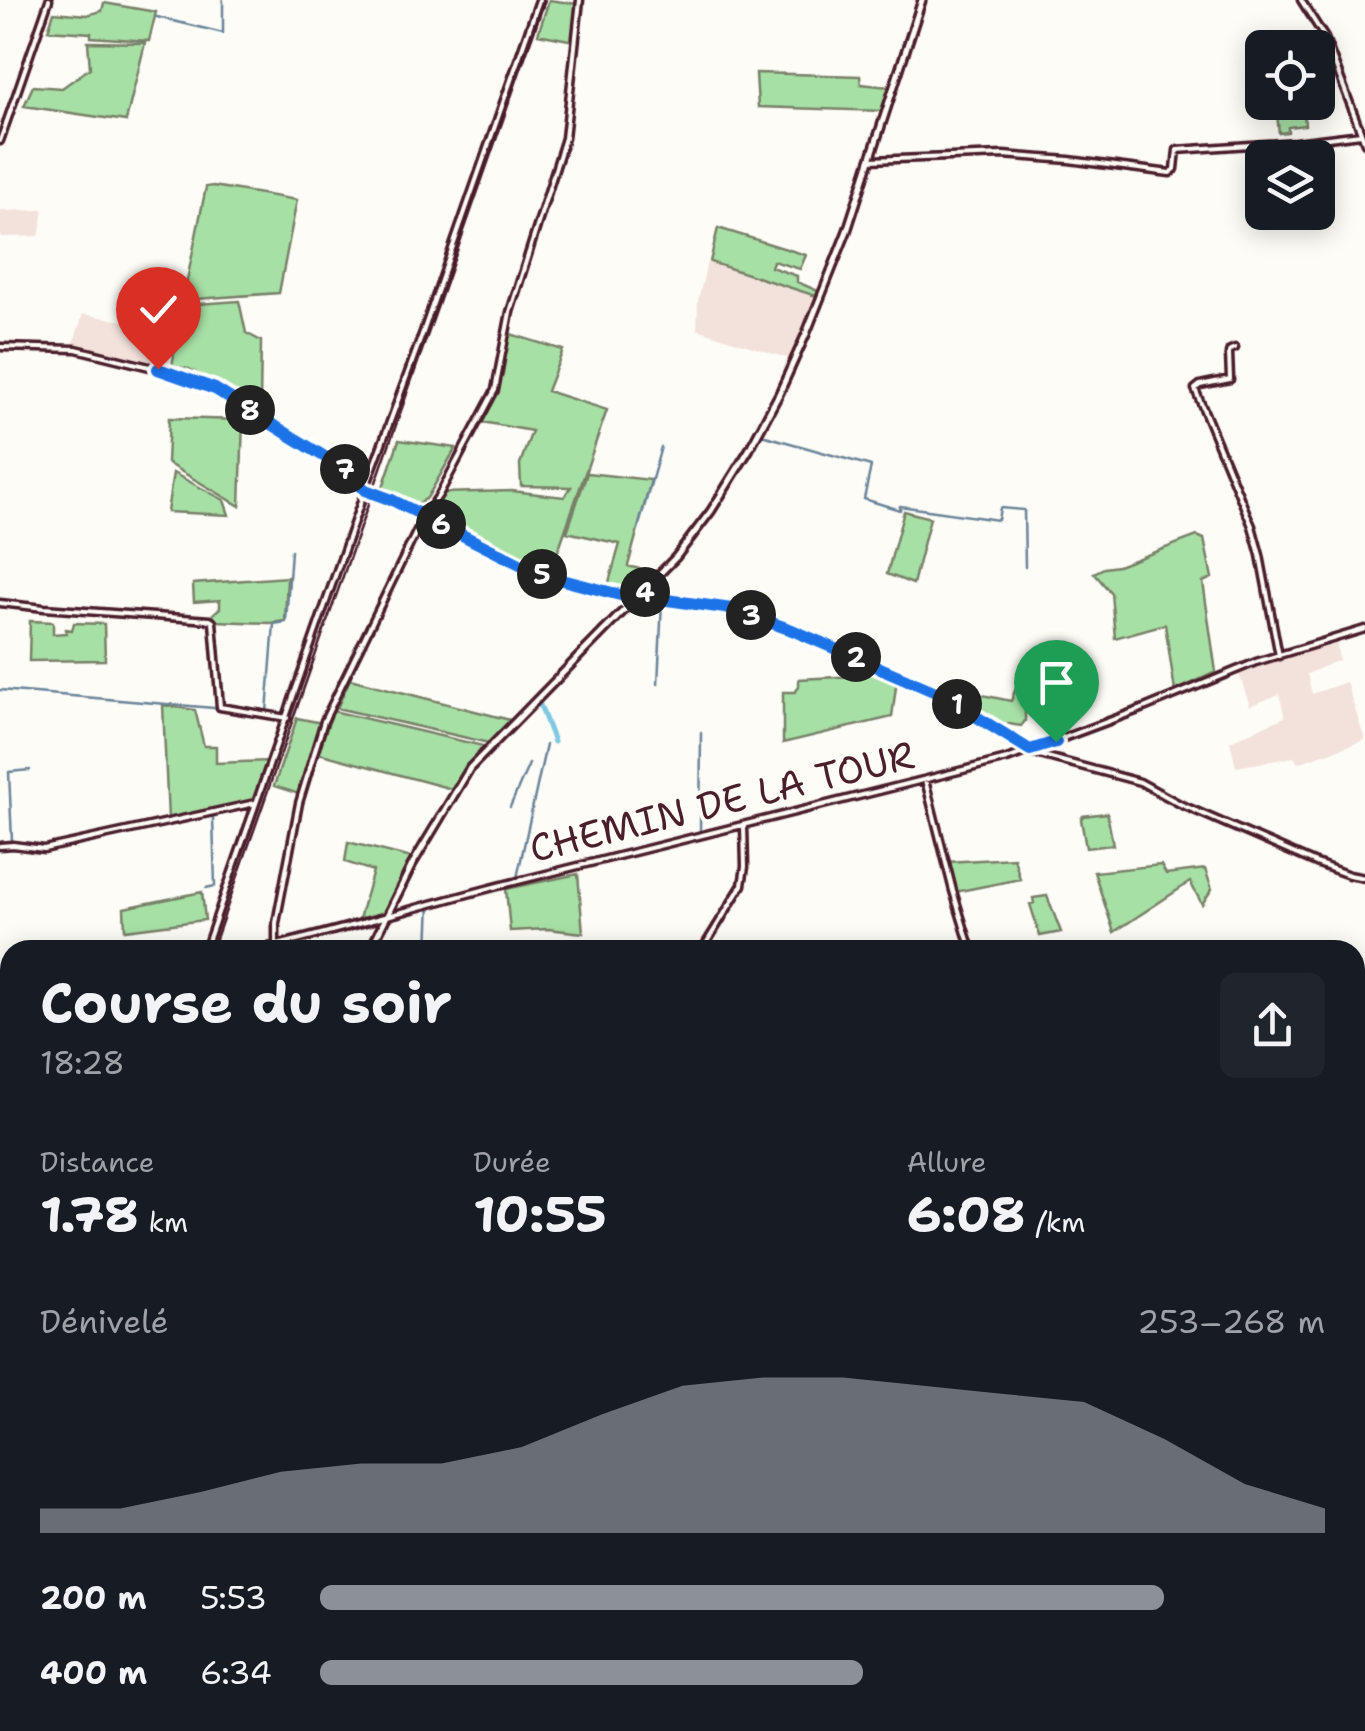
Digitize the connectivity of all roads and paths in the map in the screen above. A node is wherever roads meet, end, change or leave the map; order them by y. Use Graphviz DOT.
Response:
graph roads {
  1 [pos="50,0"];
  2 [pos="539,0"];
  3 [pos="580,0"];
  4 [pos="922,0"];
  5 [pos="1301,0"];
  6 [pos="1362,134"];
  7 [pos="0,141"];
  8 [pos="1365,142"];
  9 [pos="870,160"];
  10 [pos="0,347"];
  11 [pos="1235,348"];
  12 [pos="365,490"];
  13 [pos="424,516"];
  14 [pos="646,590"];
  15 [pos="0,602"];
  16 [pos="634,603"];
  17 [pos="1365,629"];
  18 [pos="1279,656"];
  19 [pos="287,718"];
  20 [pos="1030,750"];
  21 [pos="925,780"];
  22 [pos="257,802"];
  23 [pos="744,826"];
  24 [pos="0,846"];
  25 [pos="1365,878"];
  26 [pos="386,918"];
  27 [pos="209,940"];
  28 [pos="275,940"];
  29 [pos="305,940"];
  30 [pos="375,940"];
  31 [pos="708,940"];
  32 [pos="968,940"];
  1 -- 7 [label="street"];
  2 -- 12 [label="street"];
  3 -- 13 [label="street"];
  4 -- 9 [label="street"];
  5 -- 6 [label="street"];
  6 -- 8 [label="street"];
  6 -- 9 [label="street"];
  9 -- 14 [label="street"];
  10 -- 12 [label="street"];
  11 -- 18 [label="street"];
  12 -- 13 [label="street"];
  12 -- 19 [label="street"];
  13 -- 16 [label="street"];
  13 -- 28 [label="street"];
  14 -- 16 [label="street"];
  14 -- 20 [label="street"];
  15 -- 19 [label="street"];
  16 -- 26 [label="street"];
  17 -- 18 [label="street, CHEMIN DE LA TOUR"];
  18 -- 20 [label="street, CHEMIN DE LA TOUR"];
  19 -- 22 [label="street"];
  20 -- 21 [label="street, CHEMIN DE LA TOUR"];
  20 -- 25 [label="street"];
  21 -- 23 [label="street, CHEMIN DE LA TOUR"];
  21 -- 32 [label="street"];
  22 -- 24 [label="street"];
  22 -- 27 [label="street"];
  23 -- 26 [label="street, CHEMIN DE LA TOUR"];
  23 -- 31 [label="street"];
  26 -- 29 [label="street, CHEMIN DE LA TOUR"];
  26 -- 30 [label="street"];
}
